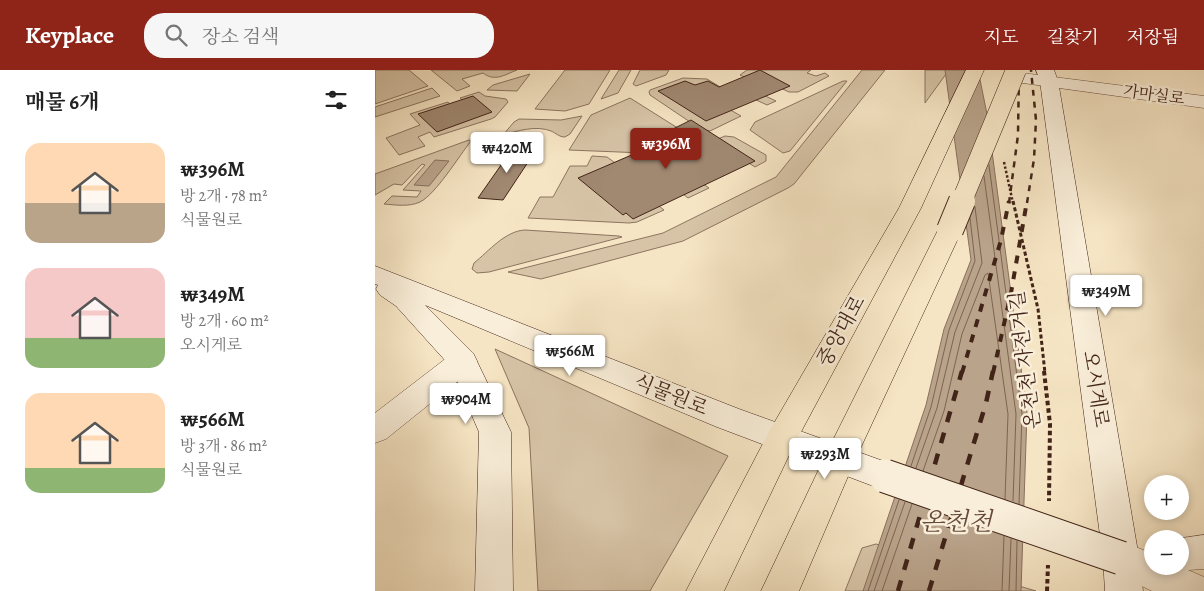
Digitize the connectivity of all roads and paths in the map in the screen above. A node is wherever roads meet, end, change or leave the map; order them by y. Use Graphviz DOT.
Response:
graph roads {
  1 [pos="975,70"];
  2 [pos="1015,73"];
  3 [pos="1047,76"];
  4 [pos="1204,102"];
  5 [pos="1003,156"];
  6 [pos="375,274"];
  7 [pos="375,280"];
  8 [pos="463,361"];
  9 [pos="375,430"];
  10 [pos="781,439"];
  11 [pos="839,460"];
  12 [pos="1049,503"];
  13 [pos="1204,552"];
  14 [pos="1189,553"];
  15 [pos="1048,562"];
  16 [pos="1133,568"];
  17 [pos="494,591"];
  18 [pos="705,591"];
  19 [pos="780,591"];
  20 [pos="1047,591"];
  21 [pos="1192,591"];
  1 -- 10 [label="main road, 중앙대로"];
  2 -- 3 [label="main road, 가마실로"];
  2 -- 11 [label="main road, bridge"];
  3 -- 4 [label="main road, 가마실로"];
  3 -- 16 [label="main road, 오시게로"];
  5 -- 12 [label="path, 온천천 자전거길"];
  6 -- 10 [label="main road, 식물원로"];
  7 -- 8 [label="main road"];
  8 -- 9 [label="main road"];
  8 -- 17 [label="main road"];
  10 -- 11 [label="main road, 식물원로"];
  10 -- 18 [label="main road, 중앙대로"];
  11 -- 16 [label="main road, 식물원로, bridge"];
  11 -- 19 [label="main road"];
  13 -- 14 [label="main road"];
  15 -- 20 [label="path"];
  16 -- 21 [label="main road, 식물원로"];
}
